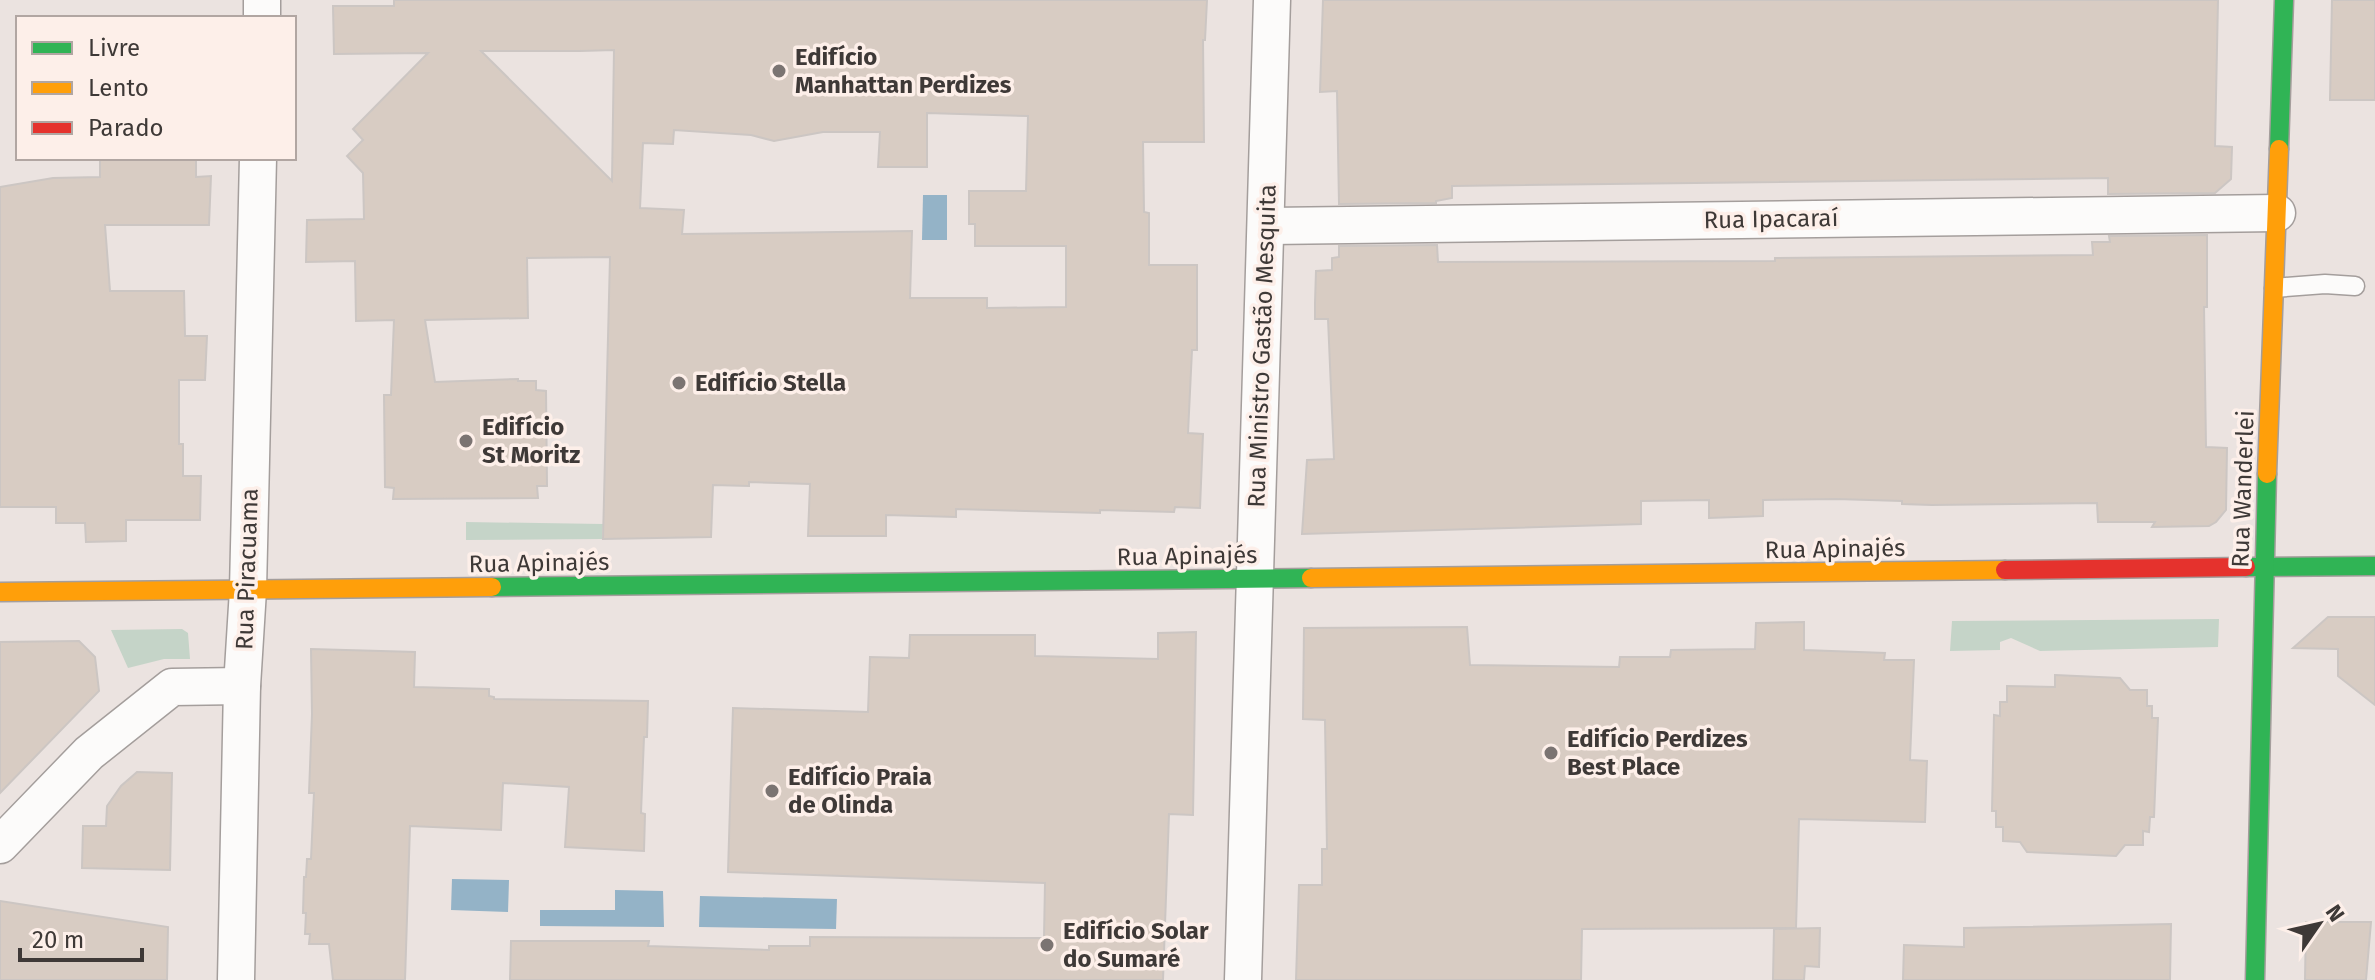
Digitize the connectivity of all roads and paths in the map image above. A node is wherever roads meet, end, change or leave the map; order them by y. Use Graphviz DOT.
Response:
graph roads {
  1 [pos="1272,0"];
  2 [pos="2284,0"];
  3 [pos="258,160"];
  4 [pos="2277,213"];
  5 [pos="1266,226"];
  6 [pos="2355,286"];
  7 [pos="2274,288"];
  8 [pos="2375,566"];
  9 [pos="2264,568"];
  10 [pos="1255,579"];
  11 [pos="248,590"];
  12 [pos="0,592"];
  13 [pos="242,686"];
  14 [pos="0,845"];
  15 [pos="236,980"];
  16 [pos="1243,980"];
  17 [pos="2255,980"];
  1 -- 5 [label="street, Rua Ministro Gastão Mesquita"];
  2 -- 4 [label="street, Rua Wanderlei"];
  3 -- 11 [label="street, Rua Piracuama"];
  4 -- 5 [label="street, Rua Ipacaraí"];
  4 -- 7 [label="street, Rua Wanderlei"];
  5 -- 10 [label="street, Rua Ministro Gastão Mesquita"];
  6 -- 7 [label="lane"];
  7 -- 9 [label="street, Rua Wanderlei"];
  8 -- 9 [label="street, Rua Apinajés"];
  9 -- 10 [label="street, Rua Apinajés"];
  9 -- 17 [label="street, Rua Wanderlei"];
  10 -- 11 [label="street, Rua Apinajés"];
  10 -- 16 [label="street, Rua Ministro Gastão Mesquita"];
  11 -- 12 [label="street, Rua Apinajés"];
  11 -- 13 [label="street, Rua Piracuama"];
  13 -- 14 [label="street"];
  13 -- 15 [label="street, Rua Piracuama"];
}
